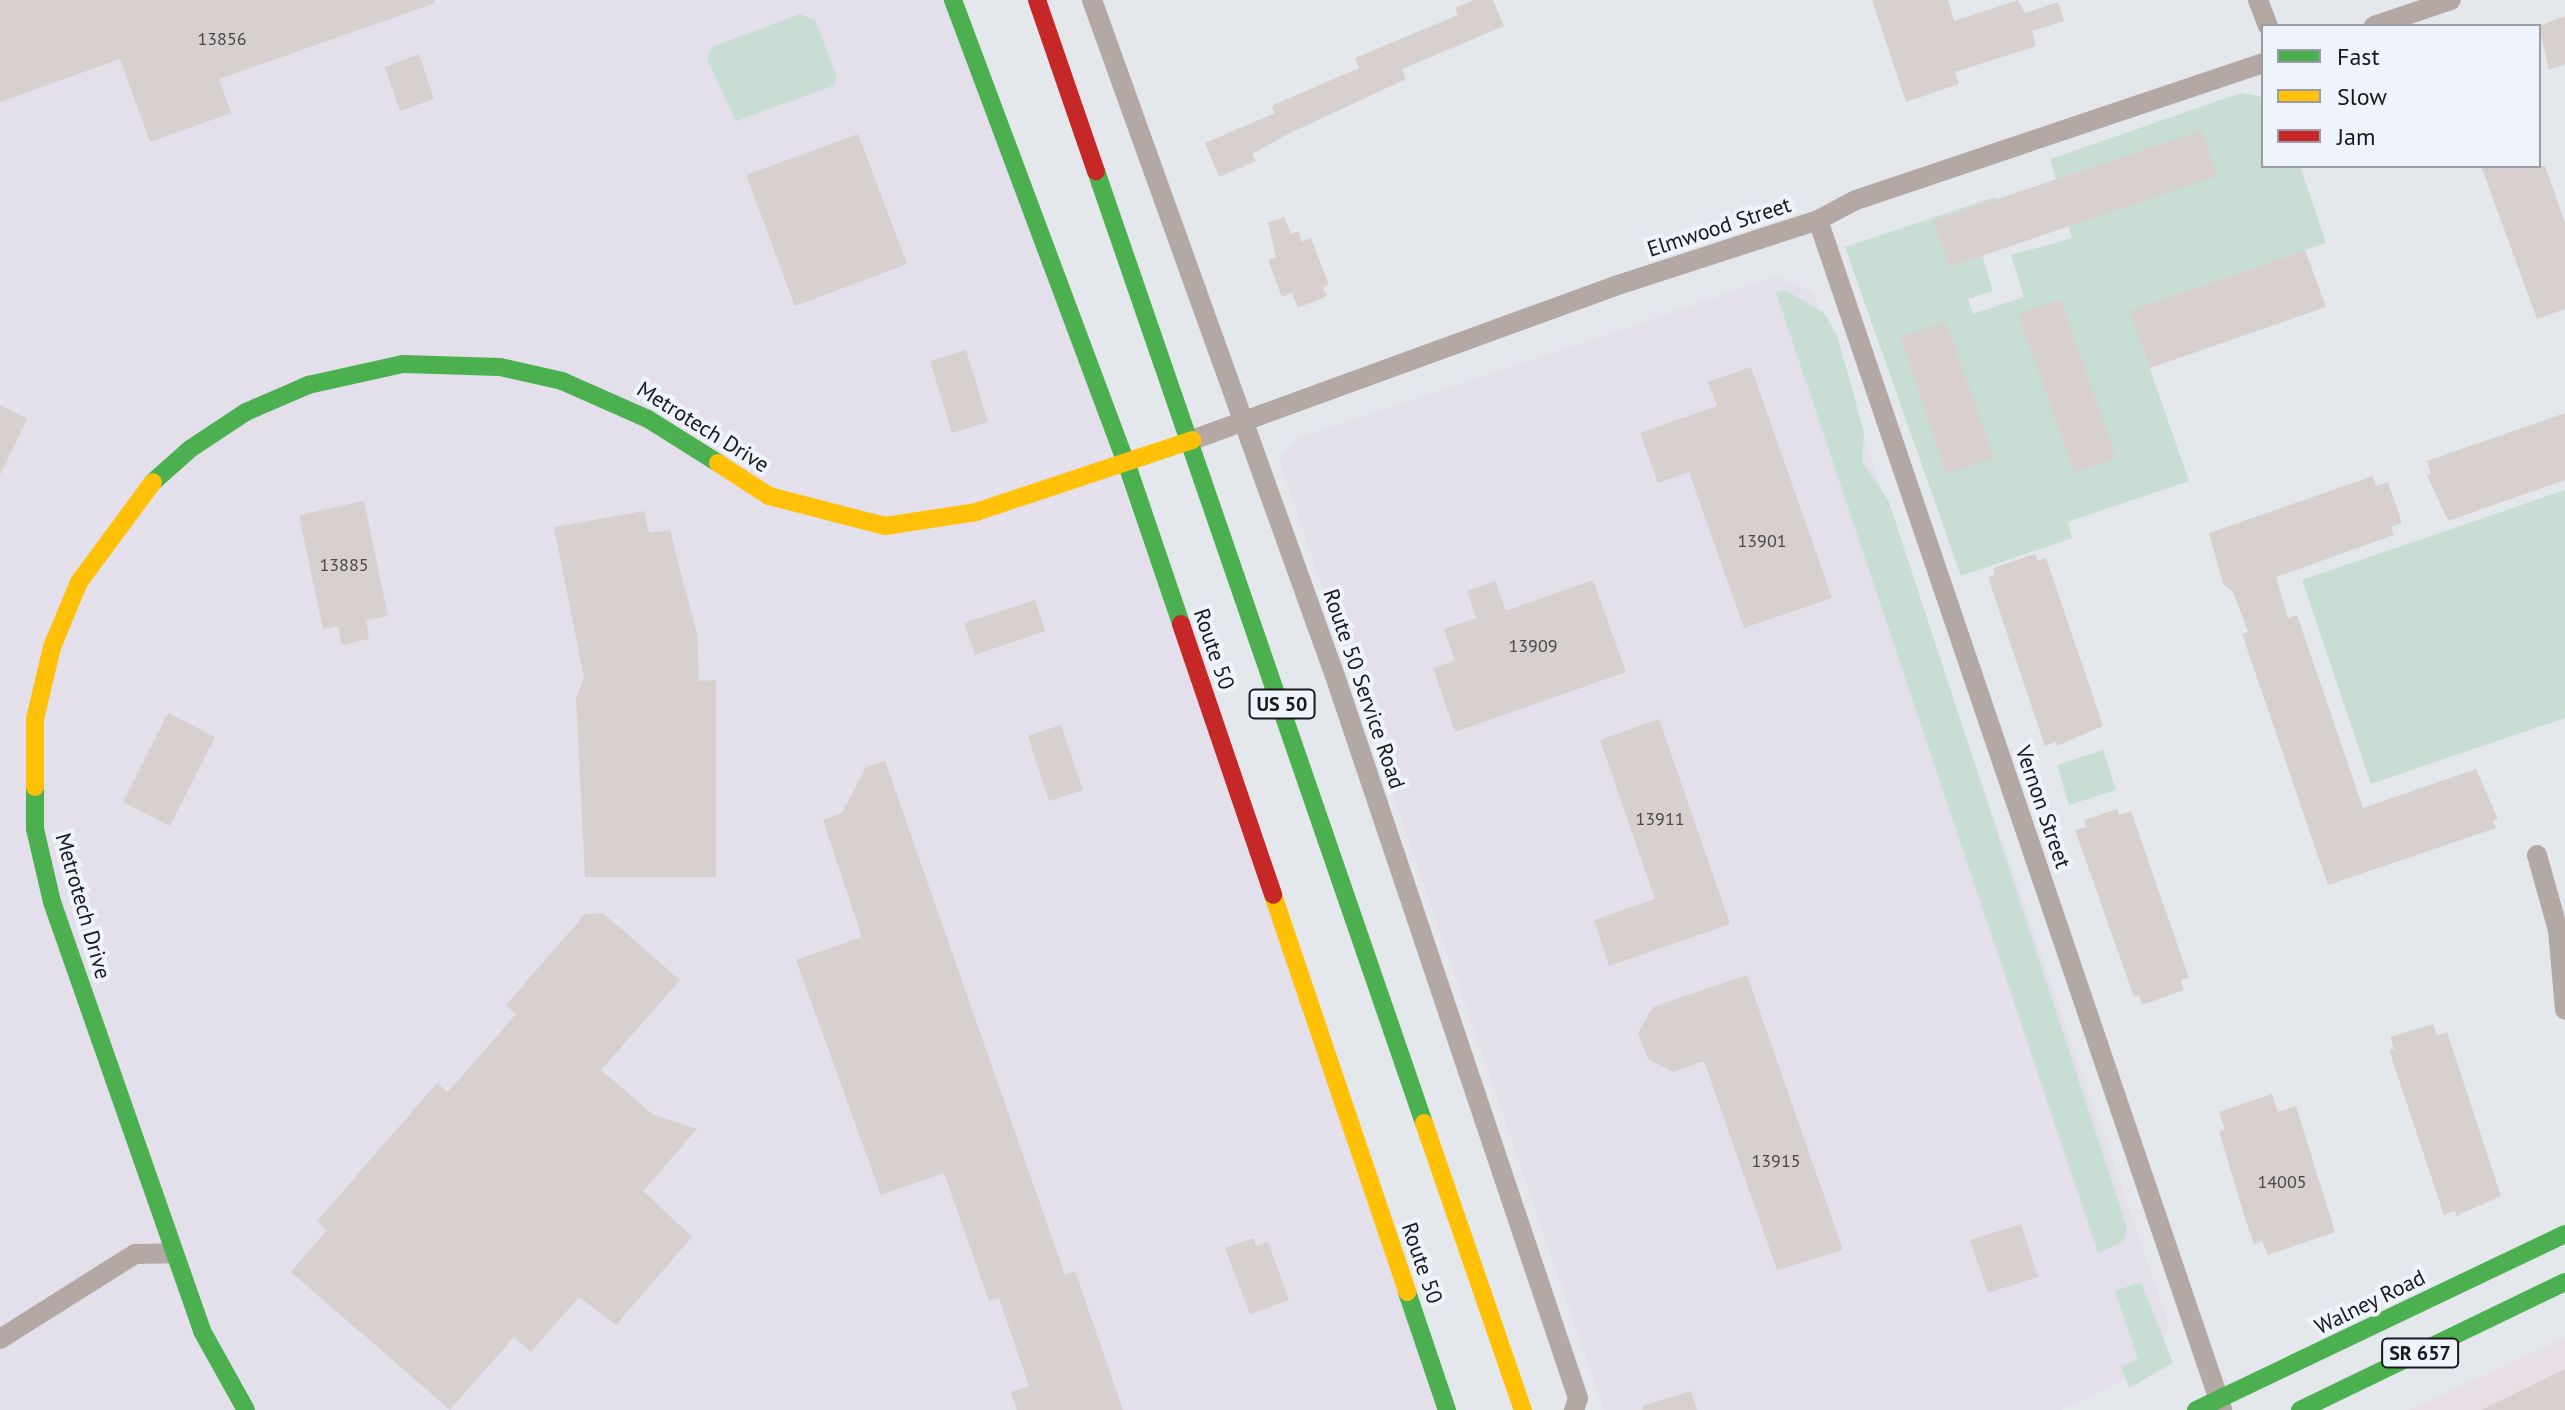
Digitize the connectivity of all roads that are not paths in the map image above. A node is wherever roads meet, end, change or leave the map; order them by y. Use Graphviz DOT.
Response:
graph roads {
  1 [pos="953,0"];
  2 [pos="1037,0"];
  3 [pos="1092,0"];
  4 [pos="2258,0"];
  5 [pos="2451,0"];
  6 [pos="2267,24"];
  7 [pos="2380,24"];
  8 [pos="2261,64"];
  9 [pos="1818,220"];
  10 [pos="1244,423"];
  11 [pos="1192,440"];
  12 [pos="1126,462"];
  13 [pos="2537,855"];
  14 [pos="2565,1010"];
  15 [pos="2565,1234"];
  16 [pos="174,1253"];
  17 [pos="2565,1282"];
  18 [pos="2565,1291"];
  19 [pos="2540,1295"];
  20 [pos="0,1339"];
  21 [pos="1576,1404"];
  22 [pos="2220,1405"];
  23 [pos="246,1410"];
  24 [pos="1447,1410"];
  25 [pos="1523,1410"];
  26 [pos="2196,1410"];
  27 [pos="2300,1410"];
  1 -- 12 [label="main road, Route 50"];
  2 -- 11 [label="main road, US 50"];
  3 -- 10 [label="street, Route 50 Service Road"];
  4 -- 6 [label="street"];
  5 -- 7 [label="street"];
  8 -- 9 [label="street, Elmwood Street"];
  9 -- 10 [label="street, Elmwood Street"];
  9 -- 22 [label="street, Vernon Street"];
  10 -- 11 [label="street, Elmwood Street"];
  10 -- 21 [label="street, Route 50 Service Road"];
  11 -- 12 [label="main road, Metrotech Drive"];
  11 -- 25 [label="main road, US 50"];
  12 -- 16 [label="main road, Metrotech Drive"];
  12 -- 24 [label="main road, Route 50"];
  13 -- 14 [label="street"];
  15 -- 22 [label="main road, Walney Road / SR 657"];
  16 -- 20 [label="street"];
  16 -- 23 [label="main road, Metrotech Drive"];
  17 -- 19 [label="main road, SR 657"];
  18 -- 19 [label="main road"];
  19 -- 27 [label="main road, SR 657"];
  22 -- 26 [label="main road, Walney Road / SR 657"];
}
